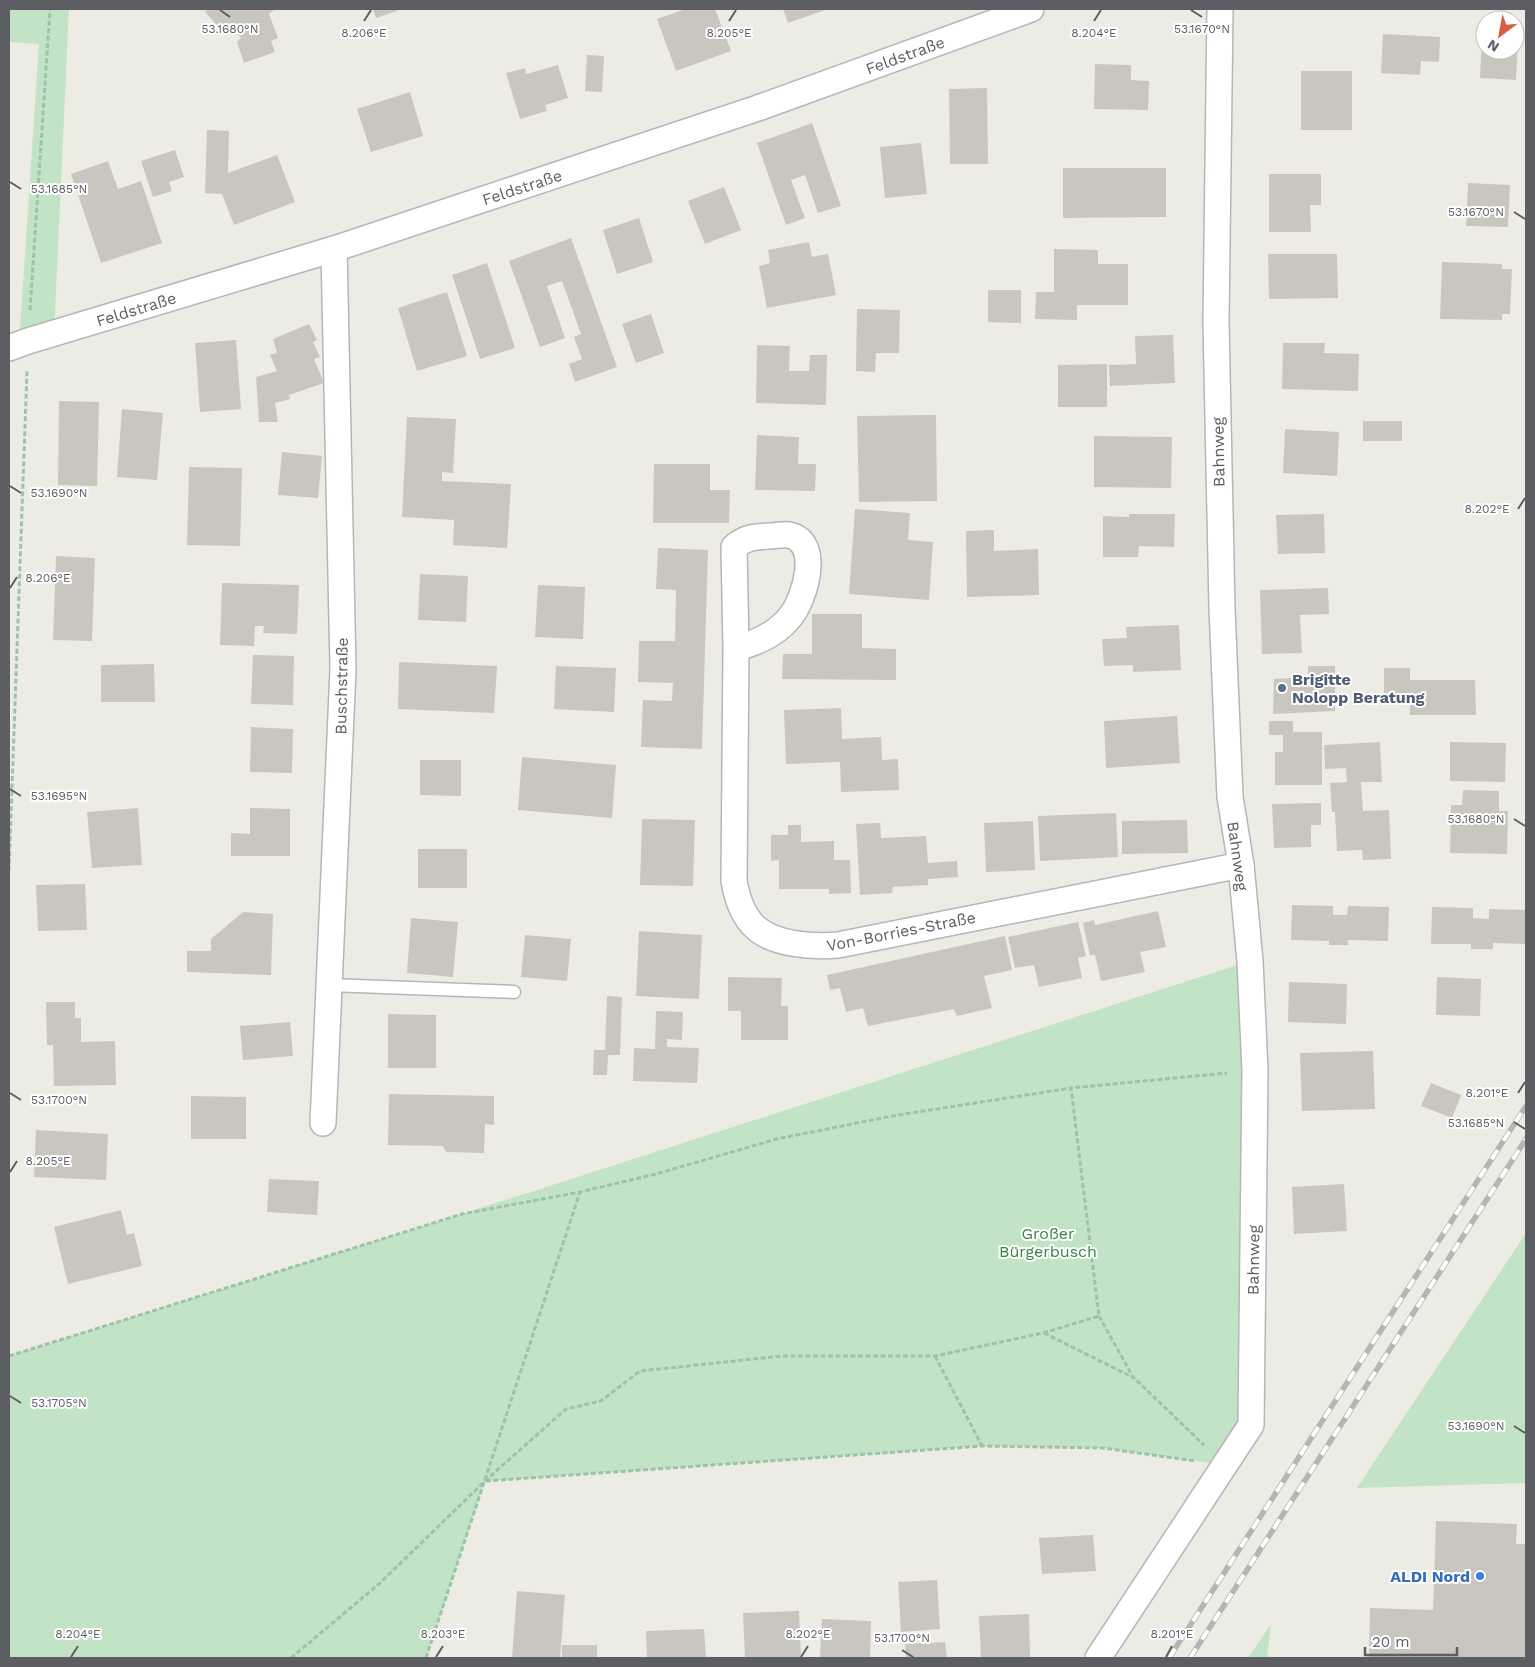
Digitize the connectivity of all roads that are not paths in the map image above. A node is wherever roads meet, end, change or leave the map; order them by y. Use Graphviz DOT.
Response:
graph roads {
  1 [pos="1031,9"];
  2 [pos="1220,9"];
  3 [pos="334,249"];
  4 [pos="18,345"];
  5 [pos="736,648"];
  6 [pos="1241,865"];
  7 [pos="329,985"];
  8 [pos="514,992"];
  9 [pos="323,1123"];
  10 [pos="1098,1658"];
  1 -- 3 [label="street, Feldstraße"];
  2 -- 6 [label="street, Bahnweg"];
  3 -- 4 [label="street, Feldstraße"];
  3 -- 7 [label="street, Buschstraße"];
  5 -- 5 [label="street, Von-Borries-Straße"];
  5 -- 6 [label="street, Von-Borries-Straße"];
  6 -- 10 [label="street, Bahnweg"];
  7 -- 8 [label="lane"];
  7 -- 9 [label="street, Buschstraße"];
}
